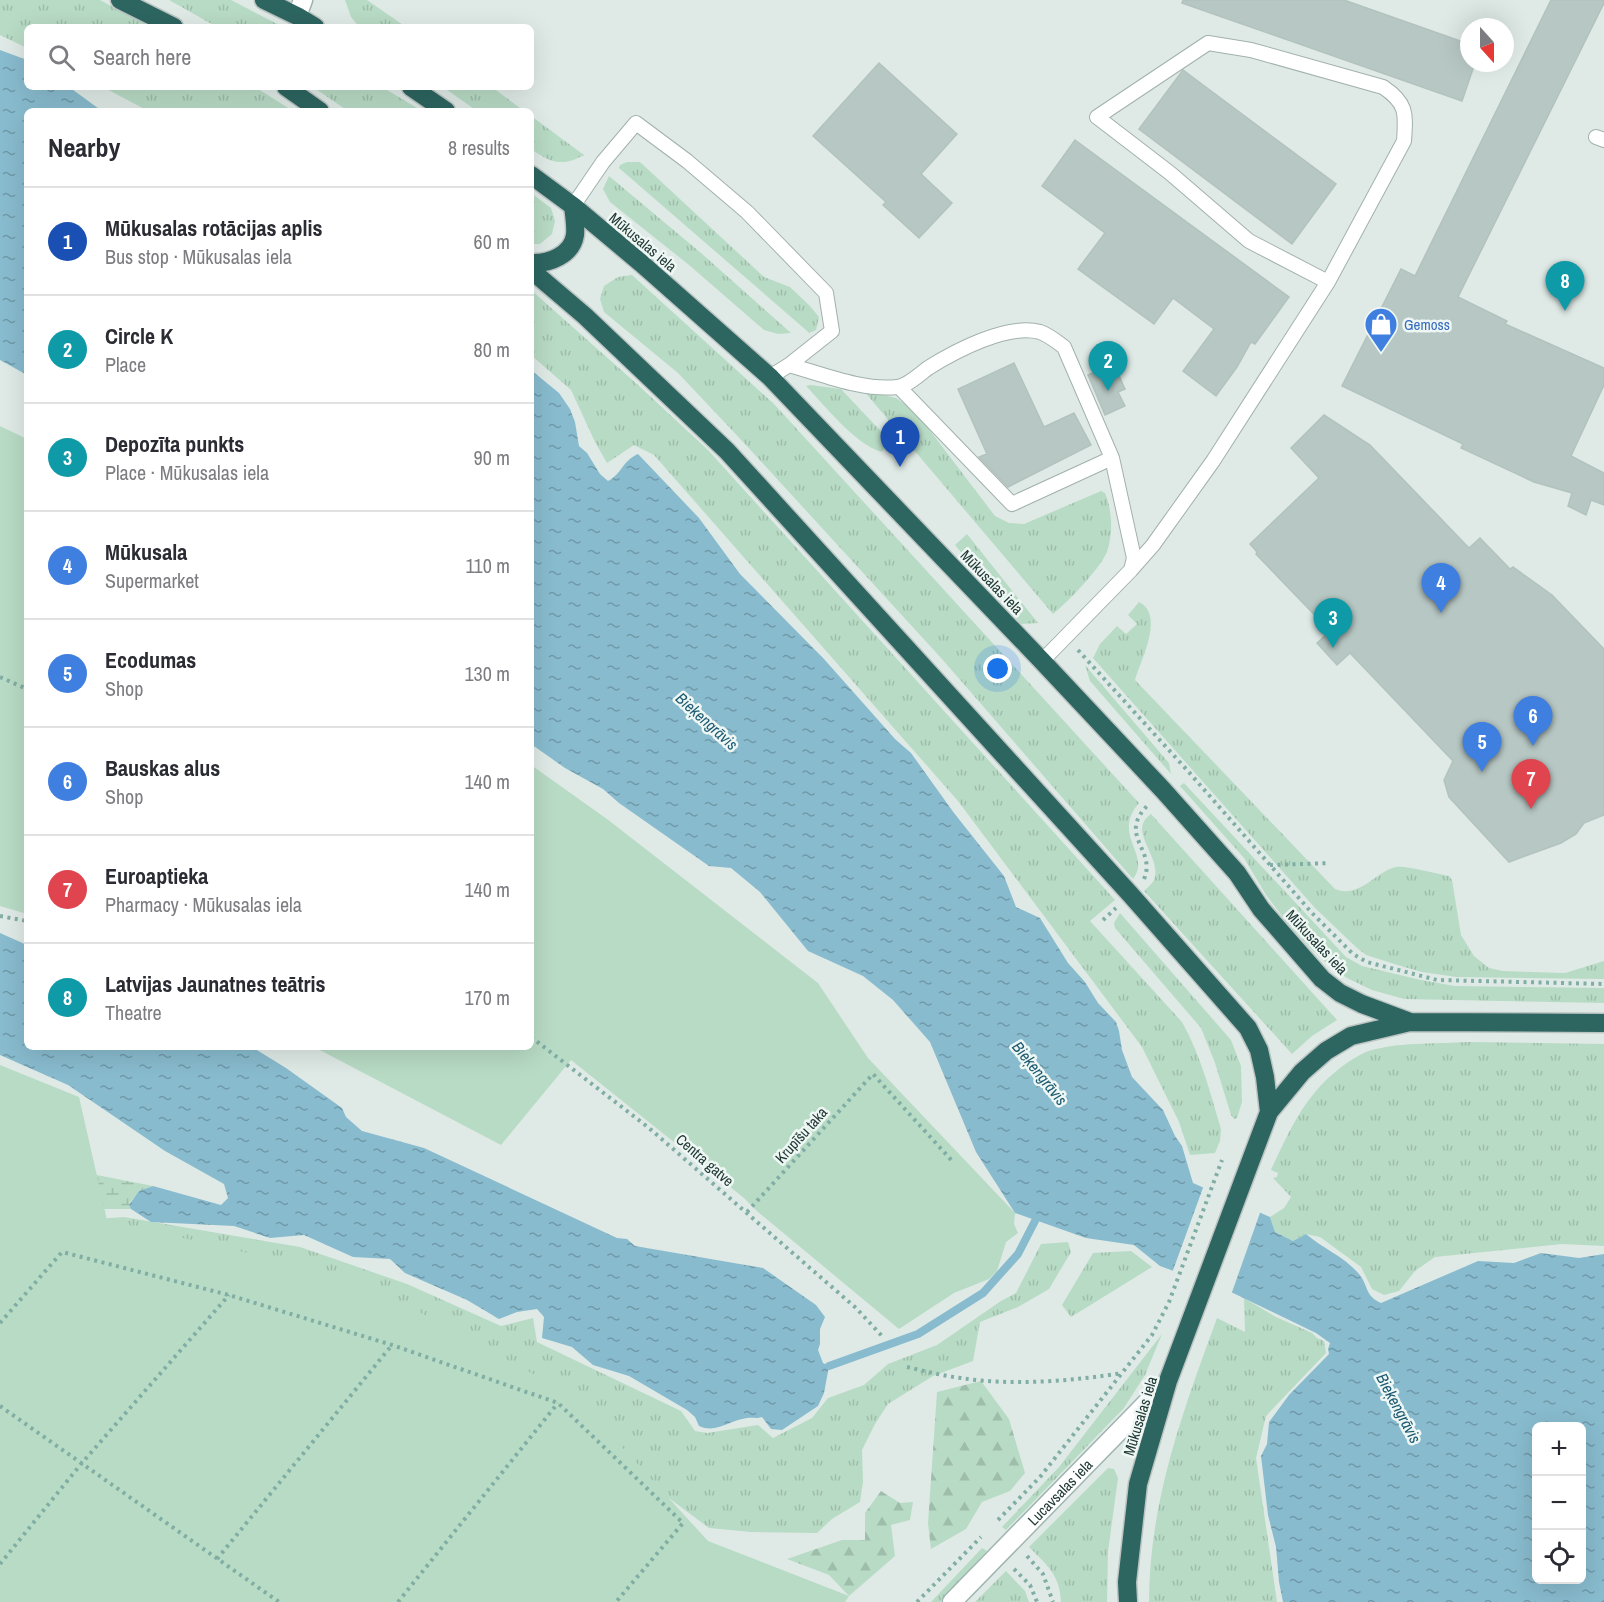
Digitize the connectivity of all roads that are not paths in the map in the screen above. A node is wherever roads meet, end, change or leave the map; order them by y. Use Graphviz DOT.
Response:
graph roads {
  1 [pos="120,0"];
  2 [pos="264,0"];
  3 [pos="300,8"];
  4 [pos="168,24"];
  5 [pos="313,24"];
  6 [pos="290,90"];
  7 [pos="415,90"];
  8 [pos="316,108"];
  9 [pos="442,108"];
  10 [pos="534,177"];
  11 [pos="573,206"];
  12 [pos="534,263"];
  13 [pos="534,273"];
  14 [pos="1328,282"];
  15 [pos="789,365"];
  16 [pos="770,377"];
  17 [pos="899,387"];
  18 [pos="1112,458"];
  19 [pos="1131,570"];
  20 [pos="1042,661"];
  21 [pos="1410,1022"];
  22 [pos="1604,1023"];
  23 [pos="1269,1112"];
  24 [pos="1168,1381"];
  25 [pos="952,1602"];
  26 [pos="1128,1602"];
  1 -- 4 [label="highway"];
  2 -- 3 [label="highway"];
  3 -- 5 [label="highway"];
  6 -- 8 [label="highway"];
  7 -- 9 [label="highway"];
  10 -- 11 [label="highway, Mūkusalas iela"];
  11 -- 12 [label="highway"];
  11 -- 15 [label="lane"];
  11 -- 16 [label="highway, Mūkusalas iela"];
  13 -- 23 [label="highway, Mūkusalas iela"];
  14 -- 14 [label="lane"];
  14 -- 19 [label="lane"];
  15 -- 16 [label="lane"];
  15 -- 17 [label="lane"];
  16 -- 20 [label="highway, Mūkusalas iela"];
  17 -- 18 [label="lane"];
  17 -- 18 [label="lane"];
  18 -- 19 [label="lane"];
  19 -- 20 [label="lane"];
  20 -- 21 [label="highway, Mūkusalas iela"];
  21 -- 22 [label="highway, Mūkusalas iela"];
  21 -- 23 [label="highway, Mūkusalas iela"];
  23 -- 24 [label="highway, Mūkusalas iela"];
  24 -- 25 [label="street, Lucavsalas iela"];
  24 -- 26 [label="highway, Mūkusalas iela"];
}
